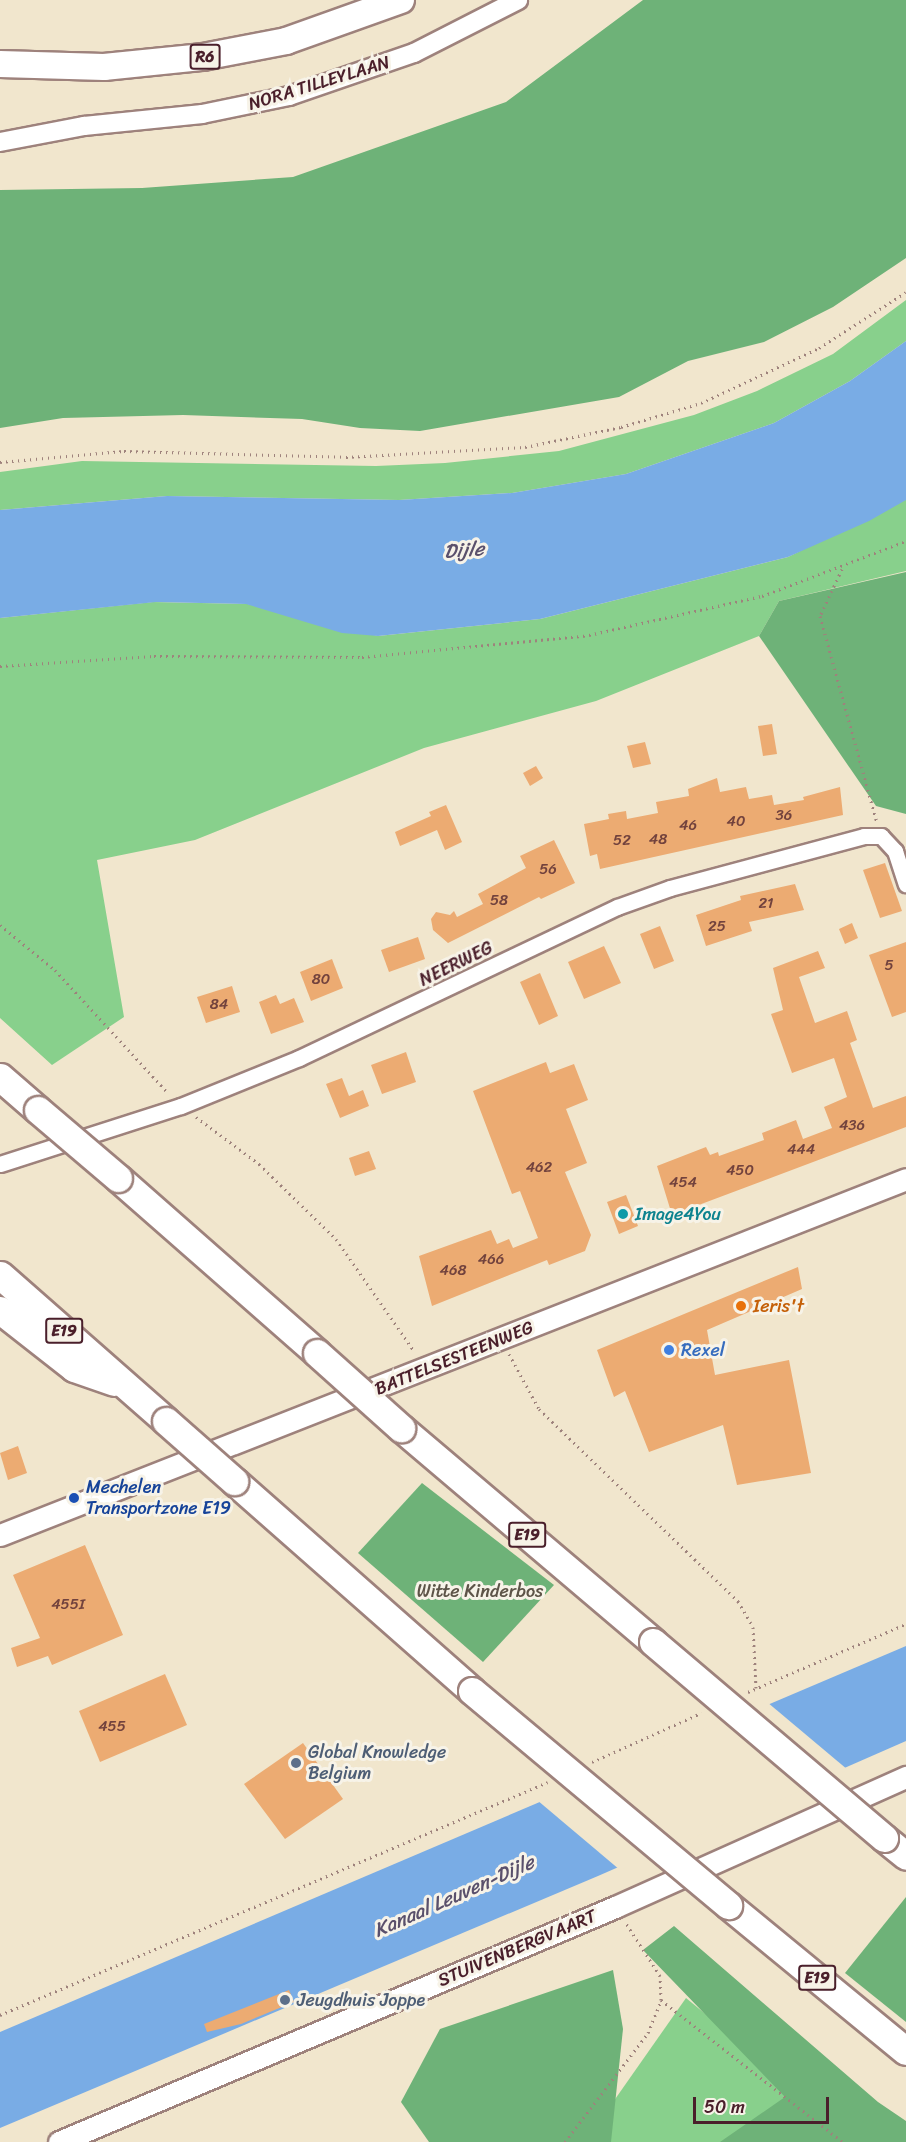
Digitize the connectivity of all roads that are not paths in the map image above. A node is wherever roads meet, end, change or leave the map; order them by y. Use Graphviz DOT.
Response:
graph roads {
  1 [pos="401,0"];
  2 [pos="518,0"];
  3 [pos="0,64"];
  4 [pos="0,142"];
  5 [pos="906,884"];
  6 [pos="0,1077"];
  7 [pos="0,1164"];
  8 [pos="906,1179"];
  9 [pos="0,1275"];
  10 [pos="0,1310"];
  11 [pos="127,1387"];
  12 [pos="0,1535"];
  13 [pos="906,1777"];
  14 [pos="906,1856"];
  15 [pos="906,2051"];
  16 [pos="59,2142"];
  1 -- 3 [label="highway, R6"];
  2 -- 4 [label="street, NORA TILLEYLAAN"];
  5 -- 7 [label="street, NEERWEG"];
  6 -- 14 [label="highway, E19, bridge"];
  8 -- 12 [label="main road, BATTELSESTEENWEG"];
  9 -- 11 [label="highway, E19"];
  10 -- 11 [label="highway"];
  11 -- 15 [label="highway, E19, bridge"];
  13 -- 16 [label="main road, STUIVENBERGVAART"];
}
